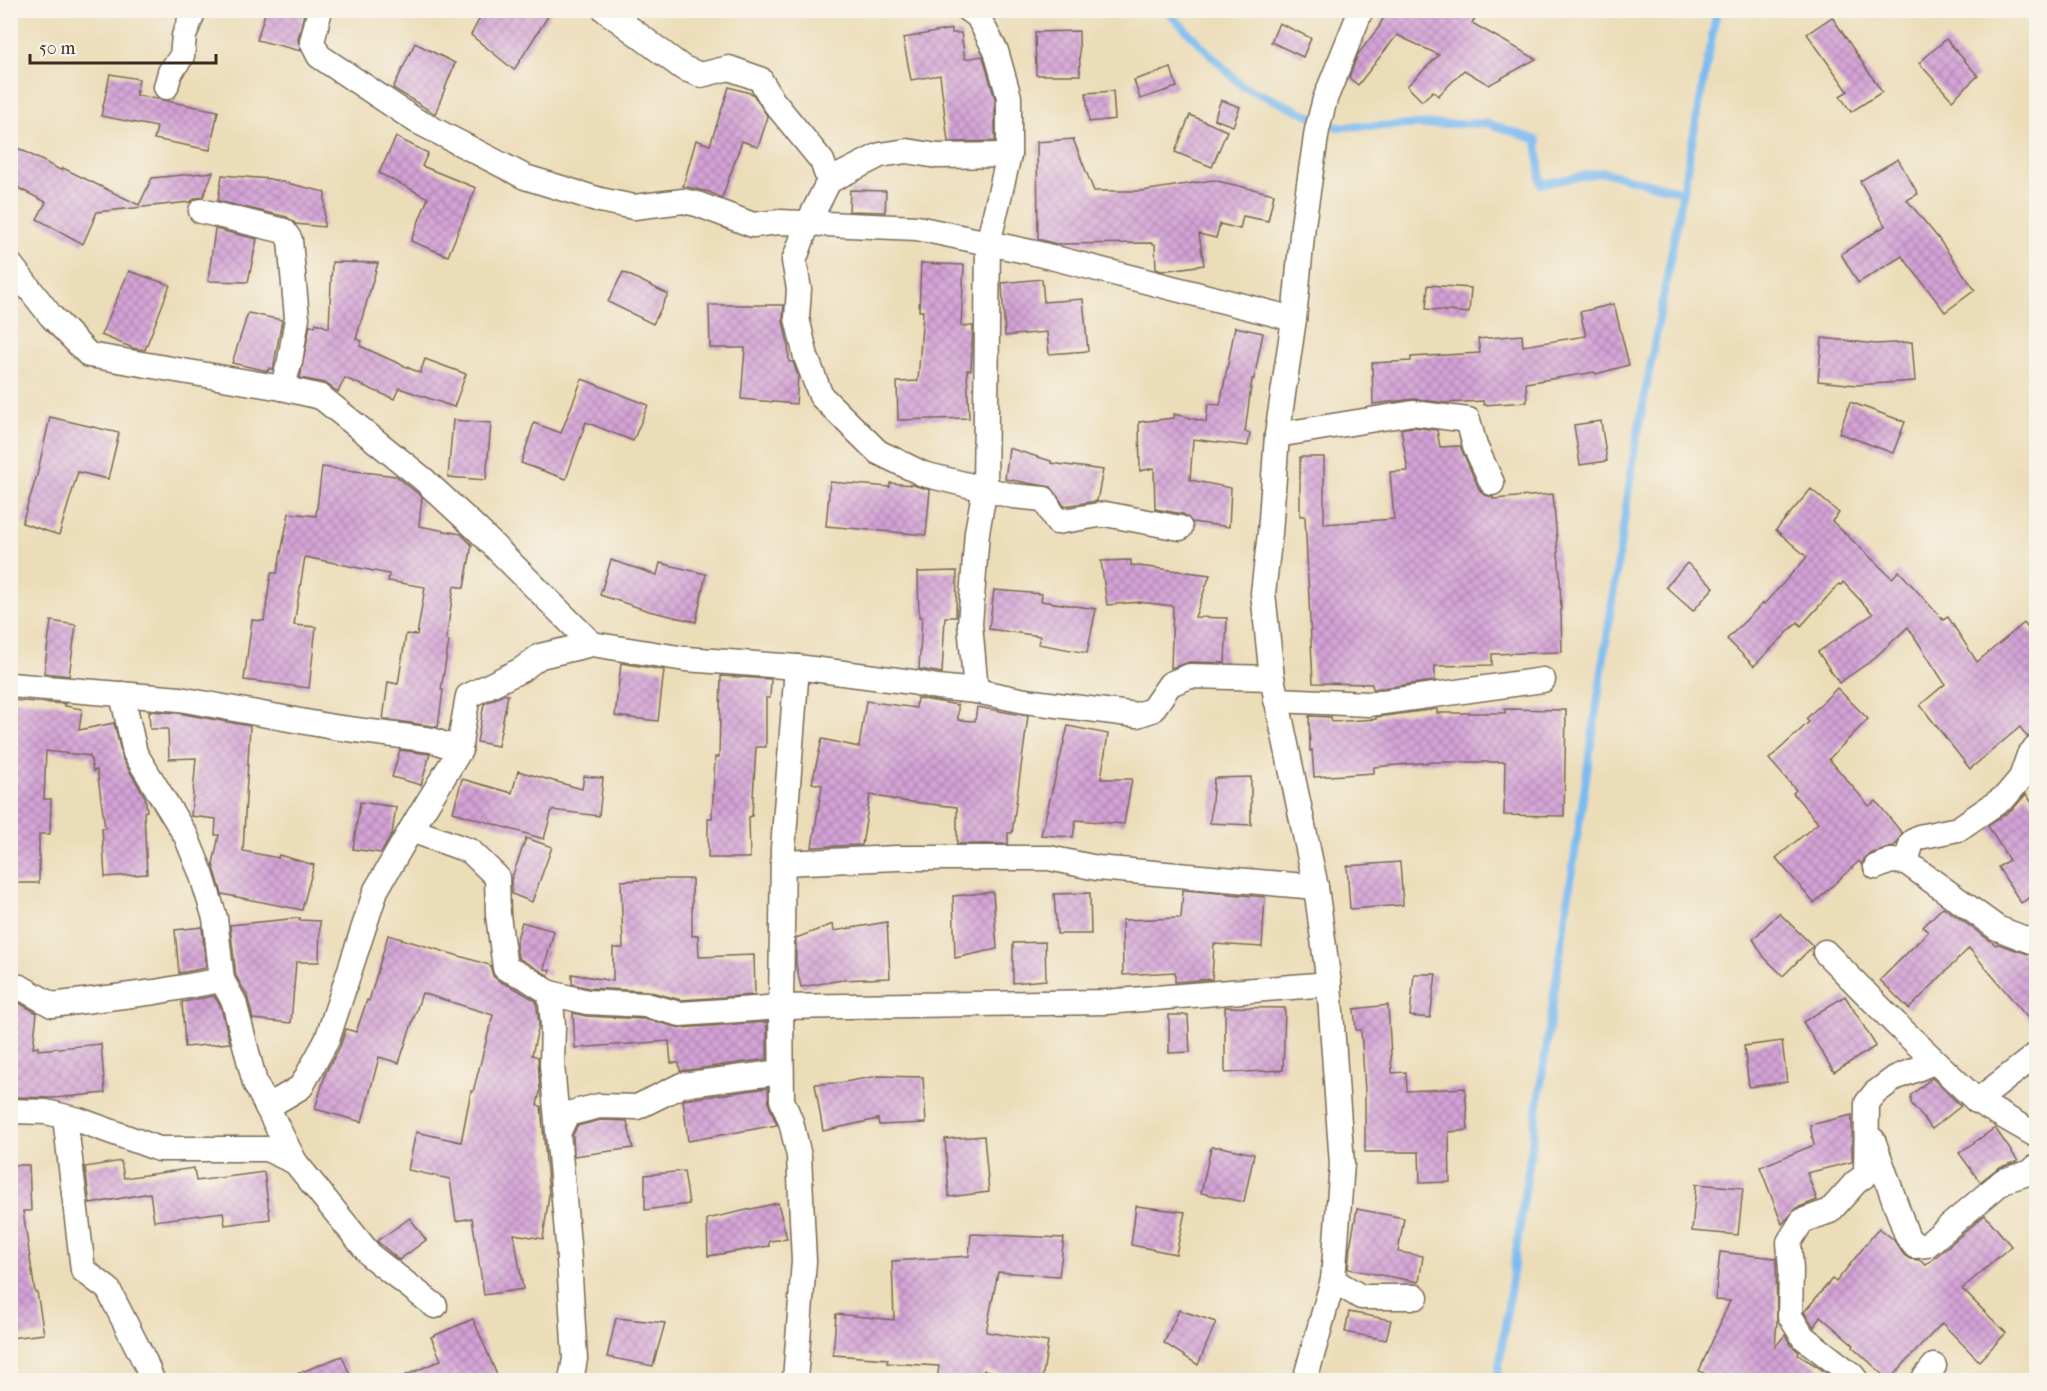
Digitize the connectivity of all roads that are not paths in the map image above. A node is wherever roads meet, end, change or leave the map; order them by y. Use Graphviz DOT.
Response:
graph roads {
  1 [pos="194,10"];
  2 [pos="320,10"];
  3 [pos="605,10"];
  4 [pos="968,10"];
  5 [pos="1361,10"];
  6 [pos="166,87"];
  7 [pos="1009,155"];
  8 [pos="829,181"];
  9 [pos="201,211"];
  10 [pos="808,224"];
  11 [pos="988,244"];
  12 [pos="10,264"];
  13 [pos="1294,319"];
  14 [pos="282,388"];
  15 [pos="1277,435"];
  16 [pos="1492,483"];
  17 [pos="985,489"];
  18 [pos="1180,528"];
  19 [pos="591,644"];
  20 [pos="797,667"];
  21 [pos="1543,680"];
  22 [pos="10,685"];
  23 [pos="1274,689"];
  24 [pos="976,691"];
  25 [pos="122,694"];
  26 [pos="2037,748"];
  27 [pos="460,750"];
  28 [pos="411,830"];
  29 [pos="783,862"];
  30 [pos="1906,862"];
  31 [pos="1876,867"];
  32 [pos="1316,887"];
  33 [pos="2037,943"];
  34 [pos="1825,952"];
  35 [pos="222,980"];
  36 [pos="1329,984"];
  37 [pos="10,986"];
  38 [pos="550,993"];
  39 [pos="781,1007"];
  40 [pos="2037,1055"];
  41 [pos="1934,1062"];
  42 [pos="782,1072"];
  43 [pos="1977,1101"];
  44 [pos="1867,1103"];
  45 [pos="267,1107"];
  46 [pos="10,1110"];
  47 [pos="65,1117"];
  48 [pos="558,1133"];
  49 [pos="2037,1135"];
  50 [pos="296,1162"];
  51 [pos="2037,1167"];
  52 [pos="1333,1280"];
  53 [pos="1416,1297"];
  54 [pos="435,1306"];
  55 [pos="152,1380"];
  56 [pos="571,1380"];
  57 [pos="795,1380"];
  58 [pos="1305,1380"];
  59 [pos="1856,1380"];
  1 -- 6 [label="street"];
  2 -- 10 [label="street"];
  3 -- 8 [label="street"];
  4 -- 7 [label="street"];
  5 -- 13 [label="street"];
  7 -- 8 [label="street"];
  7 -- 11 [label="street"];
  8 -- 10 [label="street"];
  9 -- 14 [label="street"];
  10 -- 11 [label="street"];
  10 -- 17 [label="street"];
  11 -- 13 [label="street"];
  11 -- 17 [label="street"];
  12 -- 14 [label="street"];
  13 -- 15 [label="street"];
  14 -- 19 [label="street"];
  15 -- 16 [label="street"];
  15 -- 23 [label="street"];
  17 -- 18 [label="street"];
  17 -- 24 [label="street"];
  19 -- 20 [label="street"];
  19 -- 27 [label="street"];
  20 -- 24 [label="street"];
  20 -- 29 [label="street"];
  21 -- 23 [label="street"];
  22 -- 25 [label="street"];
  23 -- 24 [label="street"];
  23 -- 32 [label="street"];
  25 -- 27 [label="street"];
  25 -- 35 [label="street"];
  26 -- 30 [label="street"];
  27 -- 28 [label="street"];
  28 -- 38 [label="street"];
  28 -- 45 [label="street"];
  29 -- 32 [label="street"];
  29 -- 39 [label="street"];
  30 -- 31 [label="street"];
  30 -- 33 [label="street"];
  32 -- 36 [label="street"];
  34 -- 41 [label="street"];
  35 -- 37 [label="street"];
  35 -- 45 [label="street"];
  36 -- 39 [label="street"];
  36 -- 52 [label="street"];
  38 -- 39 [label="street"];
  38 -- 48 [label="street"];
  39 -- 42 [label="street"];
  40 -- 43 [label="street"];
  41 -- 43 [label="street"];
  41 -- 44 [label="street"];
  42 -- 48 [label="street"];
  42 -- 57 [label="street"];
  43 -- 49 [label="street"];
  44 -- 51 [label="street"];
  44 -- 59 [label="street"];
  45 -- 50 [label="street"];
  46 -- 47 [label="street"];
  47 -- 50 [label="street"];
  47 -- 55 [label="street"];
  48 -- 56 [label="street"];
  50 -- 54 [label="street"];
  52 -- 53 [label="street"];
  52 -- 58 [label="street"];
}
